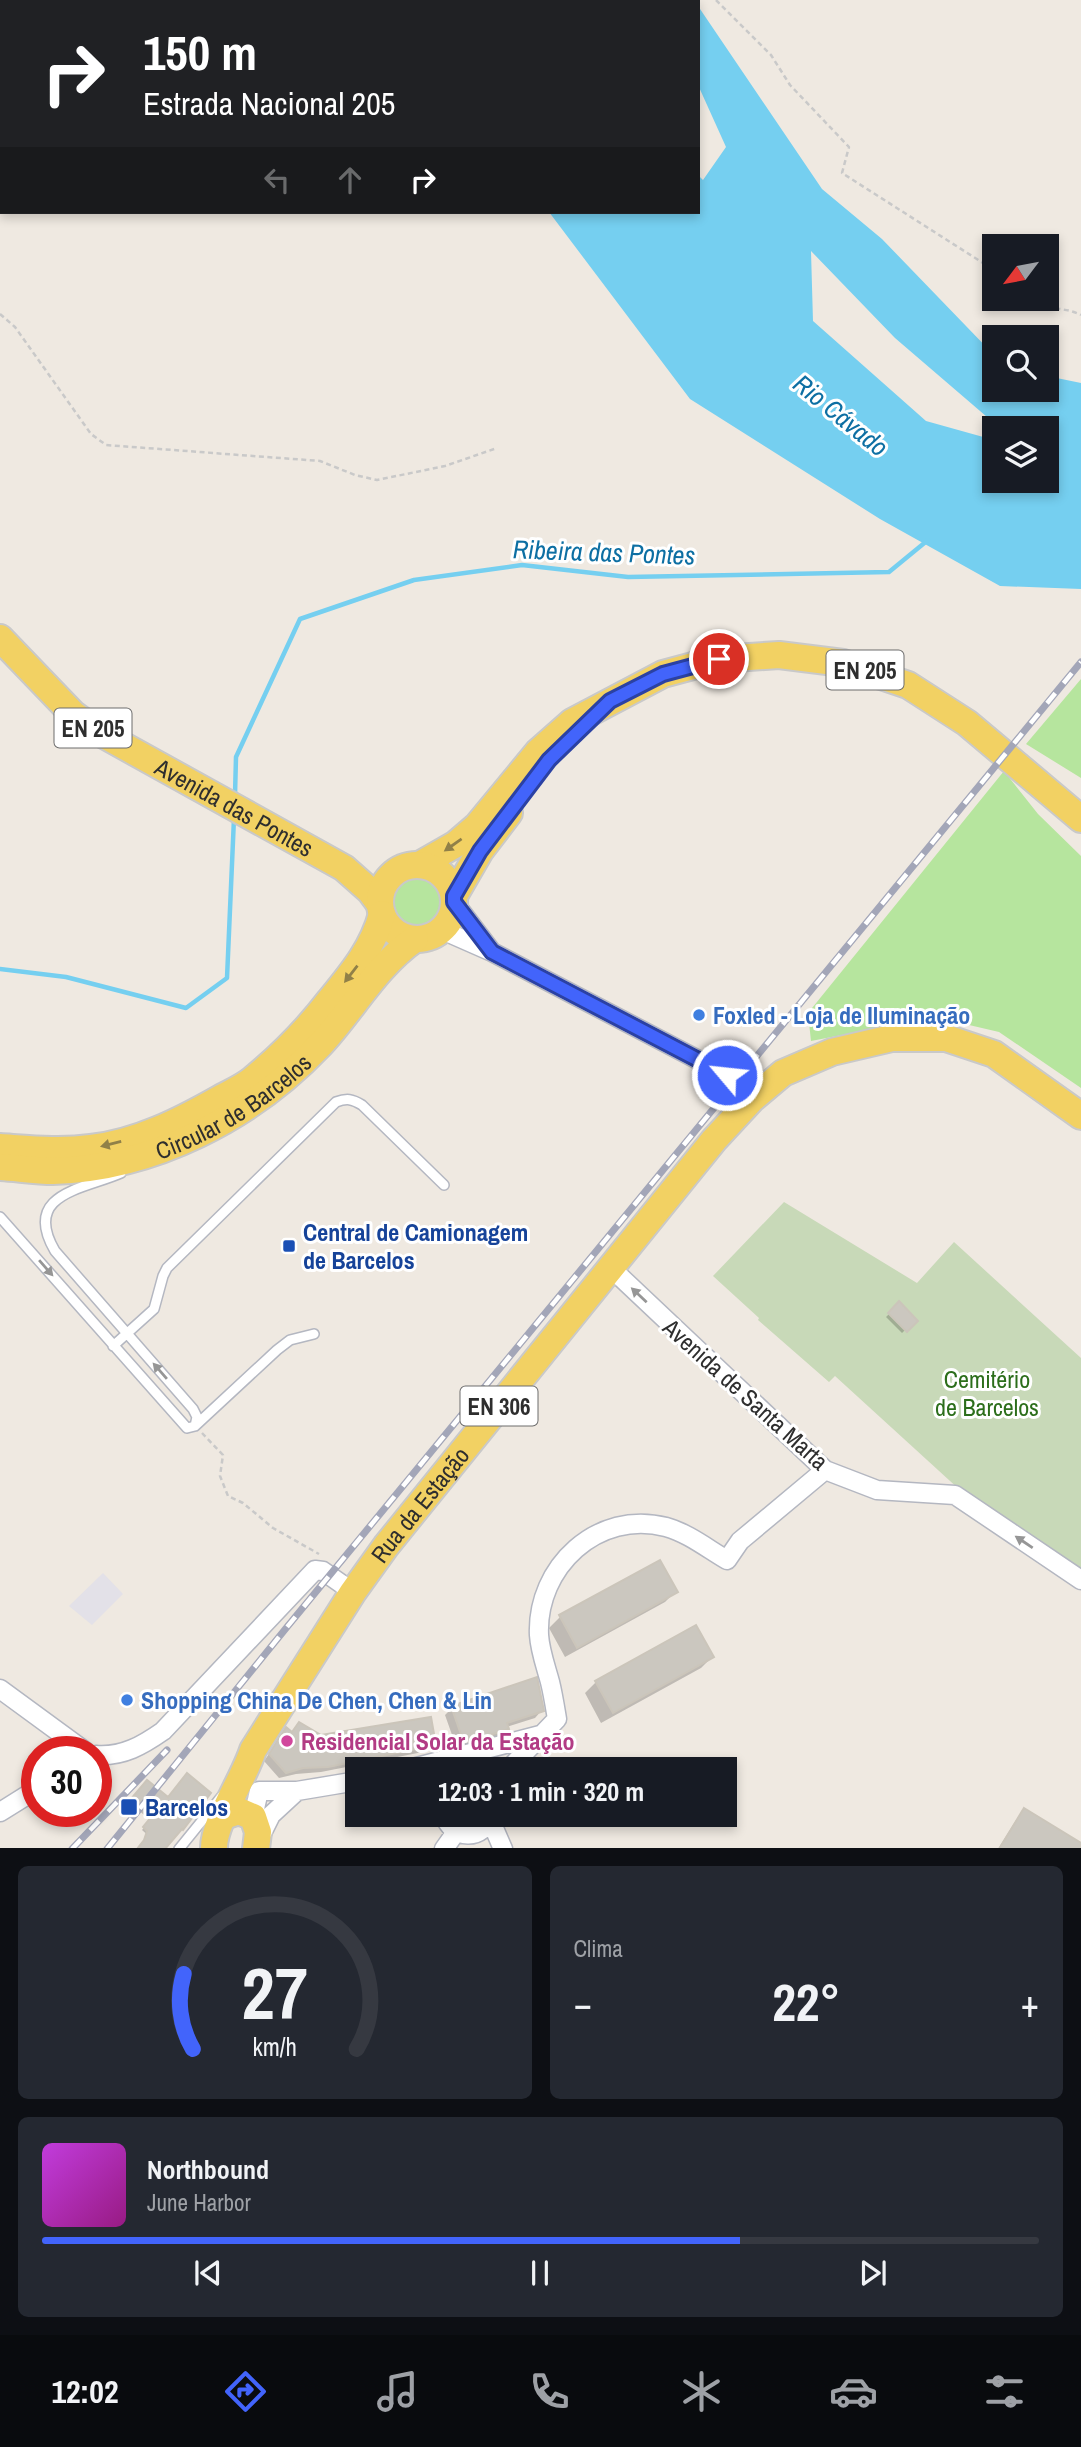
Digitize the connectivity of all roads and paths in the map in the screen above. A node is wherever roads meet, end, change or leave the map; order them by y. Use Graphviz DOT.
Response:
graph roads {
  1 [pos="716,0"];
  2 [pos="982,262"];
  3 [pos="1059,310"];
  4 [pos="0,314"];
  5 [pos="1081,316"];
  6 [pos="497,448"];
  7 [pos="0,638"];
  8 [pos="610,701"];
  9 [pos="1081,819"];
  10 [pos="410,866"];
  11 [pos="344,868"];
  12 [pos="454,899"];
  13 [pos="380,909"];
  14 [pos="442,930"];
  15 [pos="415,939"];
  16 [pos="492,952"];
  17 [pos="727,1075"];
  18 [pos="1081,1116"];
  19 [pos="0,1147"];
  20 [pos="157,1153"];
  21 [pos="0,1167"];
  22 [pos="444,1185"];
  23 [pos="0,1217"];
  24 [pos="611,1268"];
  25 [pos="128,1333"];
  26 [pos="314,1334"];
  27 [pos="113,1346"];
  28 [pos="195,1426"];
  29 [pos="825,1470"];
  30 [pos="325,1572"];
  31 [pos="1081,1580"];
  32 [pos="353,1592"];
  33 [pos="0,1689"];
  34 [pos="544,1734"];
  35 [pos="64,1736"];
  36 [pos="112,1754"];
  37 [pos="455,1757"];
  38 [pos="521,1757"];
  39 [pos="345,1783"];
  40 [pos="297,1791"];
  41 [pos="21,1799"];
  42 [pos="248,1807"];
  43 [pos="0,1812"];
  44 [pos="451,1827"];
  45 [pos="484,1827"];
  46 [pos="494,1827"];
  47 [pos="456,1832"];
  48 [pos="474,1835"];
  49 [pos="180,1848"];
  50 [pos="212,1848"];
  51 [pos="445,1848"];
  52 [pos="500,1848"];
  53 [pos="502,1848"];
  1 -- 2 [label="path"];
  3 -- 5 [label="path"];
  4 -- 6 [label="path"];
  7 -- 11 [label="main road, Avenida das Pontes / EN 205"];
  8 -- 9 [label="main road, EN 205"];
  8 -- 10 [label="main road, EN 205, one-way"];
  8 -- 12 [label="main road, EN 205"];
  10 -- 11 [label="main road, Avenida das Pontes / EN 205"];
  10 -- 12 [label="main road"];
  10 -- 13 [label="main road, EN 205"];
  11 -- 13 [label="main road, Avenida das Pontes / EN 205"];
  12 -- 14 [label="main road, EN 205"];
  12 -- 16 [label="street"];
  13 -- 15 [label="main road, EN 205"];
  13 -- 19 [label="main road, Circular de Barcelos, one-way"];
  14 -- 15 [label="main road"];
  14 -- 16 [label="street"];
  15 -- 20 [label="main road, Circular de Barcelos"];
  16 -- 17 [label="street"];
  18 -- 24 [label="main road, Rua da Estação / EN 306"];
  20 -- 21 [label="main road, Circular de Barcelos"];
  20 -- 25 [label="lane"];
  22 -- 25 [label="lane"];
  23 -- 27 [label="lane, one-way"];
  29 -- 24 [label="street, Avenida de Santa Marta, one-way"];
  24 -- 32 [label="main road, Rua da Estação / EN 306"];
  25 -- 27 [label="lane"];
  28 -- 25 [label="lane, one-way"];
  26 -- 28 [label="lane"];
  27 -- 28 [label="lane"];
  28 -- 30 [label="path"];
  31 -- 29 [label="street, Avenida de Santa Marta, one-way"];
  29 -- 34 [label="street"];
  30 -- 32 [label="street"];
  30 -- 36 [label="street"];
  32 -- 42 [label="main road, Rua da Estação / EN 306"];
  33 -- 35 [label="street"];
  34 -- 37 [label="street"];
  34 -- 38 [label="street"];
  39 -- 40 [label="street"];
  40 -- 42 [label="street"];
  40 -- 42 [label="street"];
  41 -- 43 [label="street"];
  42 -- 49 [label="lane"];
  42 -- 50 [label="main road, EN 306"];
  44 -- 47 [label="street"];
  45 -- 48 [label="street"];
  46 -- 53 [label="street"];
  47 -- 48 [label="street"];
  47 -- 51 [label="street"];
  48 -- 52 [label="street"];
}
